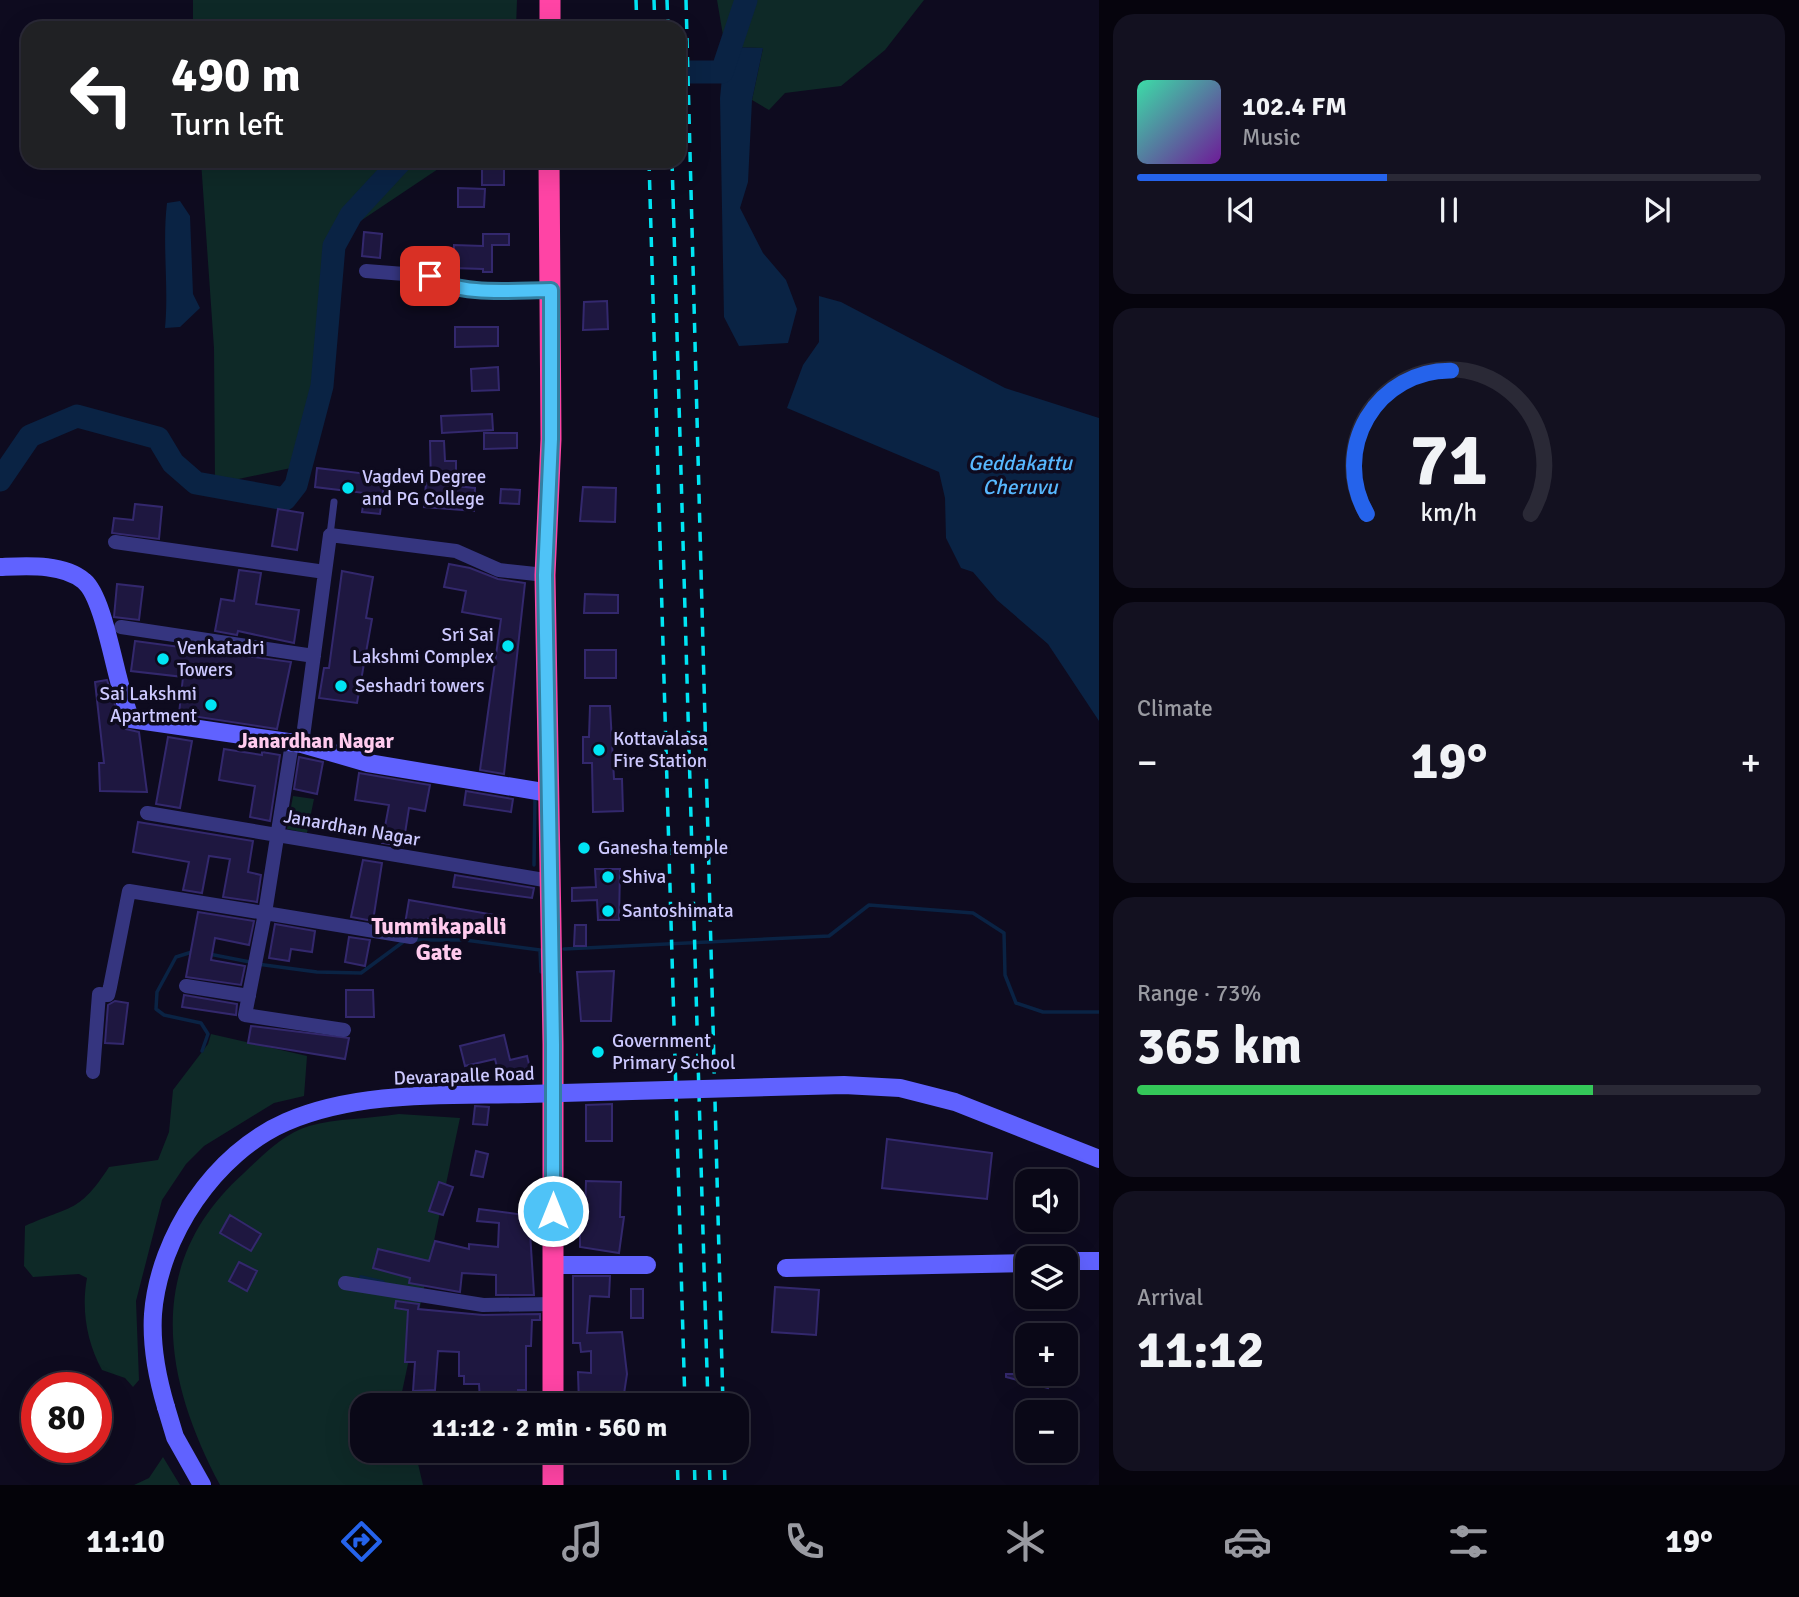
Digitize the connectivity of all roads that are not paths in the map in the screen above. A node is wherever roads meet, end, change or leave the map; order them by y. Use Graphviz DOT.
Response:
graph roads {
  1 [pos="550,0"];
  2 [pos="550,21"];
  3 [pos="549,168"];
  4 [pos="366,271"];
  5 [pos="551,290"];
  6 [pos="334,502"];
  7 [pos="330,535"];
  8 [pos="115,542"];
  9 [pos="0,567"];
  10 [pos="325,572"];
  11 [pos="545,575"];
  12 [pos="121,627"];
  13 [pos="314,656"];
  14 [pos="297,743"];
  15 [pos="548,793"];
  16 [pos="147,813"];
  17 [pos="278,835"];
  18 [pos="550,881"];
  19 [pos="265,913"];
  20 [pos="411,937"];
  21 [pos="186,986"];
  22 [pos="248,996"];
  23 [pos="344,1030"];
  24 [pos="93,1072"];
  25 [pos="1099,1159"];
  26 [pos="1078,1261"];
  27 [pos="1099,1261"];
  28 [pos="1015,1263"];
  29 [pos="553,1265"];
  30 [pos="647,1265"];
  31 [pos="786,1268"];
  32 [pos="345,1283"];
  33 [pos="553,1304"];
  34 [pos="553,1393"];
  35 [pos="553,1463"];
  36 [pos="201,1485"];
  37 [pos="553,1485"];
  1 -- 2 [label="highway"];
  3 -- 5 [label="highway"];
  4 -- 5 [label="street"];
  5 -- 11 [label="highway"];
  6 -- 7 [label="lane"];
  7 -- 10 [label="street"];
  7 -- 11 [label="street"];
  8 -- 10 [label="street"];
  9 -- 14 [label="main road"];
  10 -- 13 [label="street"];
  11 -- 15 [label="highway"];
  12 -- 13 [label="street"];
  13 -- 14 [label="street"];
  14 -- 15 [label="main road"];
  14 -- 17 [label="street"];
  15 -- 18 [label="highway"];
  16 -- 17 [label="street, Janardhan Nagar"];
  17 -- 18 [label="street, Janardhan Nagar"];
  17 -- 19 [label="street"];
  18 -- 29 [label="highway"];
  19 -- 20 [label="street"];
  19 -- 22 [label="street"];
  19 -- 24 [label="street"];
  21 -- 22 [label="street"];
  22 -- 23 [label="street"];
  25 -- 36 [label="main road, Devarapalle Road, bridge"];
  26 -- 27 [label="main road"];
  28 -- 31 [label="main road"];
  29 -- 30 [label="main road"];
  29 -- 33 [label="highway"];
  32 -- 33 [label="street"];
  33 -- 34 [label="highway"];
  35 -- 37 [label="highway"];
}
